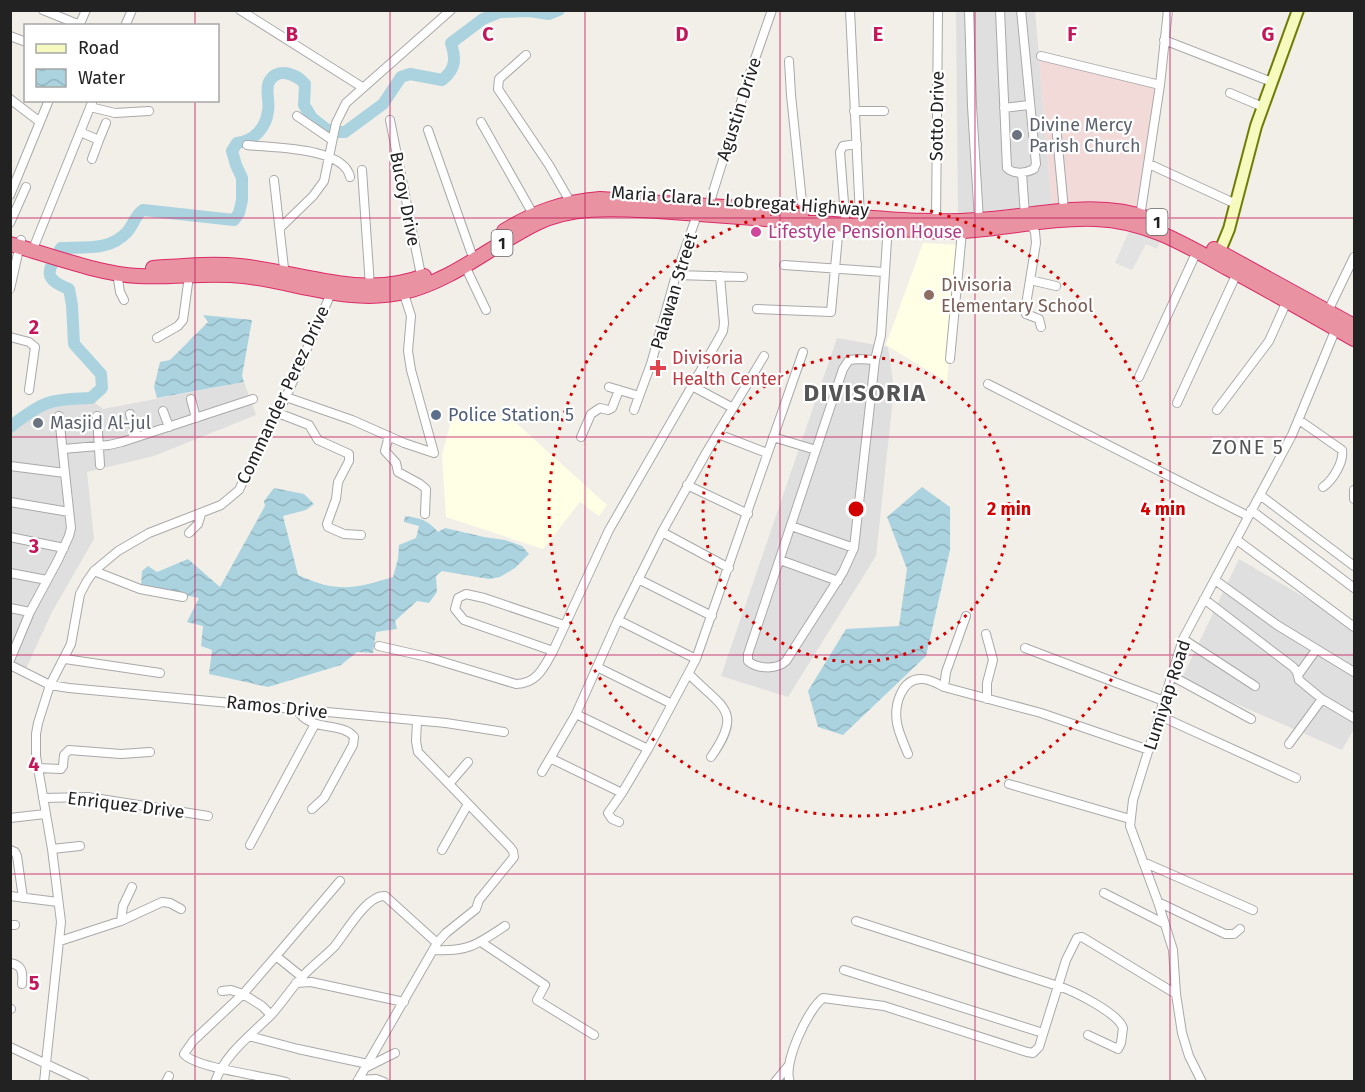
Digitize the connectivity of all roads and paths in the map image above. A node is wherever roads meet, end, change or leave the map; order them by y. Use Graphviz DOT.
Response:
graph roads {
  1 [pos="43,10"];
  2 [pos="86,10"];
  3 [pos="132,10"];
  4 [pos="240,10"];
  5 [pos="435,10"];
  6 [pos="451,10"];
  7 [pos="850,10"];
  8 [pos="938,10"];
  9 [pos="969,10"];
  10 [pos="1000,10"];
  11 [pos="1021,10"];
  12 [pos="1168,10"];
  13 [pos="1298,10"];
  14 [pos="771,12"];
  15 [pos="440,19"];
  16 [pos="78,24"];
  17 [pos="80,24"];
  18 [pos="126,24"];
  19 [pos="1164,40"];
  20 [pos="526,56"];
  21 [pos="1041,56"];
  22 [pos="789,61"];
  23 [pos="1272,82"];
  24 [pos="1160,84"];
  25 [pos="362,87"];
  26 [pos="1230,93"];
  27 [pos="10,99"];
  28 [pos="48,102"];
  29 [pos="92,104"];
  30 [pos="1029,105"];
  31 [pos="1263,107"];
  32 [pos="1004,108"];
  33 [pos="149,111"];
  34 [pos="854,111"];
  35 [pos="884,111"];
  36 [pos="297,116"];
  37 [pos="390,120"];
  38 [pos="40,122"];
  39 [pos="481,122"];
  40 [pos="106,123"];
  41 [pos="1056,124"];
  42 [pos="429,130"];
  43 [pos="80,132"];
  44 [pos="333,136"];
  45 [pos="99,140"];
  46 [pos="857,144"];
  47 [pos="247,145"];
  48 [pos="328,155"];
  49 [pos="92,159"];
  50 [pos="1149,164"];
  51 [pos="362,170"];
  52 [pos="1022,173"];
  53 [pos="350,177"];
  54 [pos="274,180"];
  55 [pos="26,187"];
  56 [pos="10,195"];
  57 [pos="571,202"];
  58 [pos="1236,204"];
  59 [pos="702,209"];
  60 [pos="1064,210"];
  61 [pos="803,212"];
  62 [pos="533,214"];
  63 [pos="860,217"];
  64 [pos="1029,219"];
  65 [pos="842,220"];
  66 [pos="979,220"];
  67 [pos="1140,220"];
  68 [pos="10,223"];
  69 [pos="888,224"];
  70 [pos="936,226"];
  71 [pos="280,228"];
  72 [pos="962,232"];
  73 [pos="15,242"];
  74 [pos="36,244"];
  75 [pos="49,251"];
  76 [pos="1197,251"];
  77 [pos="471,252"];
  78 [pos="1217,256"];
  79 [pos="71,257"];
  80 [pos="1354,257"];
  81 [pos="784,265"];
  82 [pos="465,266"];
  83 [pos="835,268"];
  84 [pos="884,272"];
  85 [pos="117,273"];
  86 [pos="1237,273"];
  87 [pos="676,275"];
  88 [pos="189,276"];
  89 [pos="720,276"];
  90 [pos="743,277"];
  91 [pos="285,279"];
  92 [pos="1030,280"];
  93 [pos="423,281"];
  94 [pos="370,286"];
  95 [pos="1056,286"];
  96 [pos="333,288"];
  97 [pos="401,288"];
  98 [pos="10,289"];
  99 [pos="124,300"];
  100 [pos="1287,301"];
  101 [pos="757,309"];
  102 [pos="486,310"];
  103 [pos="1335,319"];
  104 [pos="1354,326"];
  105 [pos="1041,327"];
  106 [pos="10,337"];
  107 [pos="157,338"];
  108 [pos="1354,339"];
  109 [pos="803,352"];
  110 [pos="764,356"];
  111 [pos="950,359"];
  112 [pos="875,360"];
  113 [pos="1139,377"];
  114 [pos="988,384"];
  115 [pos="692,386"];
  116 [pos="609,387"];
  117 [pos="29,390"];
  118 [pos="619,390"];
  119 [pos="639,396"];
  120 [pos="286,397"];
  121 [pos="191,399"];
  122 [pos="253,399"];
  123 [pos="1177,403"];
  124 [pos="733,408"];
  125 [pos="634,410"];
  126 [pos="1217,410"];
  127 [pos="163,411"];
  128 [pos="278,413"];
  129 [pos="130,414"];
  130 [pos="59,416"];
  131 [pos="98,416"];
  132 [pos="196,418"];
  133 [pos="1299,420"];
  134 [pos="169,427"];
  135 [pos="718,434"];
  136 [pos="389,436"];
  137 [pos="137,437"];
  138 [pos="581,437"];
  139 [pos="773,437"];
  140 [pos="99,446"];
  141 [pos="63,449"];
  142 [pos="816,450"];
  143 [pos="767,453"];
  144 [pos="100,465"];
  145 [pos="10,466"];
  146 [pos="65,473"];
  147 [pos="687,485"];
  148 [pos="1323,487"];
  149 [pos="1354,490"];
  150 [pos="1260,495"];
  151 [pos="1354,499"];
  152 [pos="10,502"];
  153 [pos="69,512"];
  154 [pos="1250,513"];
  155 [pos="201,514"];
  156 [pos="425,514"];
  157 [pos="747,514"];
  158 [pos="791,526"];
  159 [pos="662,532"];
  160 [pos="189,533"];
  161 [pos="360,535"];
  162 [pos="10,537"];
  163 [pos="1237,540"];
  164 [pos="64,548"];
  165 [pos="854,548"];
  166 [pos="780,560"];
  167 [pos="1354,566"];
  168 [pos="729,568"];
  169 [pos="94,571"];
  170 [pos="10,573"];
  171 [pos="638,579"];
  172 [pos="47,580"];
  173 [pos="837,580"];
  174 [pos="1215,580"];
  175 [pos="1354,588"];
  176 [pos="183,597"];
  177 [pos="1204,599"];
  178 [pos="10,608"];
  179 [pos="30,612"];
  180 [pos="712,616"];
  181 [pos="966,616"];
  182 [pos="618,620"];
  183 [pos="564,626"];
  184 [pos="1354,627"];
  185 [pos="986,634"];
  186 [pos="1183,639"];
  187 [pos="379,646"];
  188 [pos="1024,648"];
  189 [pos="1316,650"];
  190 [pos="553,651"];
  191 [pos="65,659"];
  192 [pos="696,659"];
  193 [pos="10,660"];
  194 [pos="10,665"];
  195 [pos="597,667"];
  196 [pos="1354,672"];
  197 [pos="160,673"];
  198 [pos="689,674"];
  199 [pos="1298,675"];
  200 [pos="1172,676"];
  201 [pos="50,685"];
  202 [pos="1255,686"];
  203 [pos="944,687"];
  204 [pos="987,699"];
  205 [pos="1322,699"];
  206 [pos="1164,701"];
  207 [pos="672,704"];
  208 [pos="297,710"];
  209 [pos="576,714"];
  210 [pos="1160,716"];
  211 [pos="1354,718"];
  212 [pos="1251,719"];
  213 [pos="417,721"];
  214 [pos="315,724"];
  215 [pos="504,732"];
  216 [pos="1289,744"];
  217 [pos="648,749"];
  218 [pos="1149,750"];
  219 [pos="150,752"];
  220 [pos="908,754"];
  221 [pos="711,757"];
  222 [pos="550,758"];
  223 [pos="468,762"];
  224 [pos="38,768"];
  225 [pos="542,772"];
  226 [pos="1296,778"];
  227 [pos="449,784"];
  228 [pos="1009,784"];
  229 [pos="622,793"];
  230 [pos="43,798"];
  231 [pos="468,804"];
  232 [pos="312,809"];
  233 [pos="45,814"];
  234 [pos="208,816"];
  235 [pos="10,818"];
  236 [pos="1130,819"];
  237 [pos="619,822"];
  238 [pos="250,845"];
  239 [pos="80,846"];
  240 [pos="52,849"];
  241 [pos="10,850"];
  242 [pos="442,850"];
  243 [pos="1143,862"];
  244 [pos="340,881"];
  245 [pos="132,887"];
  246 [pos="1104,893"];
  247 [pos="10,896"];
  248 [pos="23,898"];
  249 [pos="58,902"];
  250 [pos="1158,902"];
  251 [pos="181,909"];
  252 [pos="1253,909"];
  253 [pos="121,921"];
  254 [pos="856,921"];
  255 [pos="1165,924"];
  256 [pos="505,926"];
  257 [pos="1240,929"];
  258 [pos="60,941"];
  259 [pos="481,942"];
  260 [pos="435,947"];
  261 [pos="276,956"];
  262 [pos="10,963"];
  263 [pos="844,970"];
  264 [pos="299,980"];
  265 [pos="22,984"];
  266 [pos="1058,986"];
  267 [pos="222,991"];
  268 [pos="243,994"];
  269 [pos="1176,994"];
  270 [pos="404,1002"];
  271 [pos="271,1015"];
  272 [pos="1043,1033"];
  273 [pos="594,1035"];
  274 [pos="1088,1035"];
  275 [pos="249,1036"];
  276 [pos="10,1047"];
  277 [pos="396,1053"];
  278 [pos="47,1065"];
  279 [pos="789,1065"];
  280 [pos="367,1066"];
  281 [pos="220,1069"];
  282 [pos="357,1081"];
  283 [pos="44,1082"];
  284 [pos="85,1082"];
  285 [pos="215,1082"];
  286 [pos="286,1082"];
  287 [pos="384,1082"];
  288 [pos="775,1082"];
  289 [pos="790,1082"];
  290 [pos="1202,1082"];
  1 -- 16 [label="street"];
  2 -- 17 [label="street"];
  3 -- 18 [label="street"];
  4 -- 25 [label="street"];
  5 -- 15 [label="street"];
  6 -- 15 [label="street"];
  7 -- 34 [label="street"];
  8 -- 70 [label="street, Sotto Drive"];
  9 -- 66 [label="street"];
  10 -- 32 [label="street"];
  11 -- 30 [label="street"];
  12 -- 19 [label="street"];
  13 -- 23 [label="street"];
  14 -- 59 [label="street, Agustin Drive"];
  15 -- 25 [label="street"];
  19 -- 23 [label="street"];
  19 -- 24 [label="street"];
  20 -- 57 [label="street"];
  21 -- 24 [label="street"];
  22 -- 61 [label="street"];
  23 -- 31 [label="street"];
  24 -- 50 [label="street"];
  25 -- 44 [label="street"];
  26 -- 31 [label="street"];
  27 -- 38 [label="street"];
  28 -- 38 [label="street"];
  29 -- 33 [label="street"];
  29 -- 43 [label="street"];
  30 -- 32 [label="street"];
  30 -- 52 [label="street"];
  31 -- 58 [label="street"];
  32 -- 52 [label="street"];
  34 -- 35 [label="street"];
  34 -- 46 [label="street"];
  36 -- 44 [label="street"];
  37 -- 93 [label="street, Bucoy Drive"];
  38 -- 56 [label="street"];
  39 -- 62 [label="street"];
  40 -- 45 [label="street"];
  41 -- 60 [label="street"];
  42 -- 77 [label="street"];
  43 -- 45 [label="street"];
  43 -- 74 [label="street"];
  44 -- 48 [label="street"];
  45 -- 49 [label="street"];
  46 -- 63 [label="street"];
  46 -- 65 [label="street"];
  47 -- 48 [label="street"];
  48 -- 53 [label="street"];
  48 -- 71 [label="street"];
  50 -- 58 [label="street"];
  50 -- 67 [label="street"];
  51 -- 94 [label="street"];
  52 -- 64 [label="street"];
  54 -- 71 [label="street"];
  55 -- 68 [label="street"];
  57 -- 59 [label="highway, Maria Clara L. Lobregat Highway / 1"];
  57 -- 62 [label="highway, Maria Clara L. Lobregat Highway / 1"];
  58 -- 78 [label="street"];
  59 -- 61 [label="highway, Maria Clara L. Lobregat Highway / 1"];
  59 -- 65 [label="highway, Maria Clara L. Lobregat Highway / 1"];
  59 -- 82 [label="highway, Maria Clara L. Lobregat Highway / 1"];
  59 -- 87 [label="street, Palawan Street"];
  60 -- 64 [label="highway, Maria Clara L. Lobregat Highway / 1"];
  60 -- 67 [label="highway, Maria Clara L. Lobregat Highway / 1"];
  61 -- 65 [label="highway, Maria Clara L. Lobregat Highway / 1"];
  62 -- 77 [label="highway, Maria Clara L. Lobregat Highway / 1"];
  63 -- 65 [label="highway, Maria Clara L. Lobregat Highway / 1"];
  63 -- 69 [label="highway, Maria Clara L. Lobregat Highway / 1"];
  64 -- 66 [label="highway, Maria Clara L. Lobregat Highway / 1"];
  64 -- 67 [label="highway, Maria Clara L. Lobregat Highway / 1"];
  64 -- 72 [label="highway, Maria Clara L. Lobregat Highway / 1"];
  64 -- 92 [label="street"];
  65 -- 69 [label="highway, Maria Clara L. Lobregat Highway / 1"];
  65 -- 83 [label="street"];
  66 -- 70 [label="highway, Maria Clara L. Lobregat Highway / 1"];
  67 -- 76 [label="highway, Maria Clara L. Lobregat Highway / 1"];
  67 -- 78 [label="highway, Maria Clara L. Lobregat Highway / 1"];
  69 -- 70 [label="highway, Maria Clara L. Lobregat Highway / 1"];
  69 -- 84 [label="street"];
  70 -- 72 [label="highway, Maria Clara L. Lobregat Highway / 1"];
  71 -- 91 [label="street"];
  72 -- 111 [label="street"];
  73 -- 74 [label="highway, Maria Clara L. Lobregat Highway / 1"];
  73 -- 75 [label="highway, Maria Clara L. Lobregat Highway / 1"];
  73 -- 98 [label="street"];
  74 -- 75 [label="highway, Maria Clara L. Lobregat Highway / 1"];
  75 -- 79 [label="highway, Maria Clara L. Lobregat Highway / 1"];
  76 -- 78 [label="highway, Maria Clara L. Lobregat Highway / 1"];
  76 -- 113 [label="street"];
  77 -- 93 [label="highway, Maria Clara L. Lobregat Highway / 1"];
  78 -- 86 [label="highway, Maria Clara L. Lobregat Highway / 1"];
  78 -- 103 [label="highway, Maria Clara L. Lobregat Highway / 1"];
  79 -- 85 [label="highway, Maria Clara L. Lobregat Highway / 1"];
  79 -- 91 [label="highway, Maria Clara L. Lobregat Highway / 1"];
  80 -- 103 [label="street, Lumiyap Road"];
  81 -- 83 [label="street"];
  82 -- 93 [label="highway, Maria Clara L. Lobregat Highway / 1"];
  82 -- 102 [label="street"];
  83 -- 84 [label="street"];
  83 -- 101 [label="street"];
  84 -- 112 [label="street"];
  85 -- 88 [label="highway, Maria Clara L. Lobregat Highway / 1"];
  85 -- 99 [label="street"];
  86 -- 100 [label="highway, Maria Clara L. Lobregat Highway / 1"];
  86 -- 123 [label="street"];
  87 -- 89 [label="street"];
  87 -- 119 [label="street, Palawan Street"];
  88 -- 91 [label="highway, Maria Clara L. Lobregat Highway / 1"];
  88 -- 107 [label="street"];
  89 -- 90 [label="street"];
  89 -- 115 [label="street"];
  91 -- 96 [label="highway, Maria Clara L. Lobregat Highway / 1"];
  92 -- 95 [label="street"];
  92 -- 105 [label="street"];
  93 -- 97 [label="highway, Maria Clara L. Lobregat Highway / 1"];
  94 -- 96 [label="highway, Maria Clara L. Lobregat Highway / 1"];
  94 -- 97 [label="highway, Maria Clara L. Lobregat Highway / 1"];
  96 -- 97 [label="highway, Maria Clara L. Lobregat Highway / 1"];
  96 -- 120 [label="street, Commander Perez Drive"];
  97 -- 136 [label="street"];
  100 -- 103 [label="highway, Maria Clara L. Lobregat Highway / 1"];
  100 -- 126 [label="street"];
  103 -- 104 [label="highway, Maria Clara L. Lobregat Highway / 1"];
  103 -- 108 [label="highway, Maria Clara L. Lobregat Highway / 1"];
  103 -- 133 [label="street, Lumiyap Road"];
  106 -- 117 [label="street"];
  109 -- 139 [label="street"];
  110 -- 124 [label="street"];
  112 -- 142 [label="street"];
  112 -- 165 [label="street"];
  114 -- 154 [label="street"];
  115 -- 124 [label="street"];
  115 -- 183 [label="street"];
  116 -- 118 [label="street"];
  118 -- 119 [label="street"];
  118 -- 138 [label="street"];
  119 -- 125 [label="street, Palawan Street"];
  120 -- 128 [label="street, Commander Perez Drive"];
  120 -- 136 [label="street"];
  121 -- 132 [label="street"];
  122 -- 132 [label="street"];
  124 -- 135 [label="street"];
  127 -- 134 [label="street"];
  128 -- 155 [label="street, Commander Perez Drive"];
  128 -- 161 [label="street"];
  129 -- 137 [label="street"];
  130 -- 141 [label="street"];
  131 -- 140 [label="street"];
  132 -- 134 [label="street"];
  133 -- 148 [label="street"];
  133 -- 150 [label="street, Lumiyap Road"];
  134 -- 137 [label="street"];
  135 -- 143 [label="street"];
  135 -- 147 [label="street"];
  136 -- 156 [label="street"];
  137 -- 140 [label="street"];
  139 -- 142 [label="street"];
  139 -- 143 [label="street"];
  140 -- 141 [label="street"];
  140 -- 144 [label="street"];
  141 -- 146 [label="street"];
  142 -- 158 [label="street"];
  143 -- 157 [label="street"];
  145 -- 146 [label="street"];
  146 -- 153 [label="street"];
  147 -- 157 [label="street"];
  147 -- 159 [label="street"];
  149 -- 151 [label="street"];
  150 -- 154 [label="street, Lumiyap Road"];
  150 -- 167 [label="street"];
  152 -- 153 [label="street"];
  153 -- 164 [label="street"];
  154 -- 163 [label="street, Lumiyap Road"];
  154 -- 175 [label="street"];
  155 -- 160 [label="street"];
  155 -- 169 [label="street, Commander Perez Drive"];
  157 -- 168 [label="street"];
  158 -- 165 [label="street"];
  158 -- 166 [label="street"];
  159 -- 168 [label="street"];
  159 -- 171 [label="street"];
  162 -- 164 [label="street"];
  163 -- 174 [label="street, Lumiyap Road"];
  163 -- 184 [label="street"];
  164 -- 172 [label="street"];
  165 -- 173 [label="street"];
  166 -- 173 [label="street"];
  166 -- 173 [label="street"];
  168 -- 180 [label="street"];
  169 -- 176 [label="street"];
  169 -- 191 [label="street, Commander Perez Drive"];
  170 -- 172 [label="street"];
  171 -- 180 [label="street"];
  171 -- 182 [label="street"];
  172 -- 179 [label="street"];
  174 -- 177 [label="street, Lumiyap Road"];
  174 -- 189 [label="street"];
  177 -- 186 [label="street, Lumiyap Road"];
  177 -- 199 [label="street"];
  178 -- 179 [label="street"];
  179 -- 193 [label="street"];
  180 -- 192 [label="street"];
  181 -- 203 [label="street"];
  182 -- 192 [label="street"];
  182 -- 195 [label="street"];
  183 -- 190 [label="street"];
  183 -- 190 [label="street"];
  185 -- 204 [label="street"];
  186 -- 200 [label="street, Lumiyap Road"];
  186 -- 202 [label="street"];
  187 -- 190 [label="street"];
  188 -- 206 [label="street"];
  189 -- 196 [label="street"];
  189 -- 199 [label="street"];
  191 -- 197 [label="street"];
  191 -- 201 [label="street, Commander Perez Drive"];
  192 -- 198 [label="street"];
  194 -- 201 [label="street"];
  195 -- 207 [label="street"];
  195 -- 209 [label="street"];
  198 -- 207 [label="street"];
  198 -- 221 [label="street"];
  199 -- 205 [label="street"];
  200 -- 206 [label="street, Lumiyap Road"];
  200 -- 212 [label="street"];
  201 -- 208 [label="street, Ramos Drive"];
  201 -- 224 [label="street, Commander Perez Drive"];
  203 -- 204 [label="street"];
  203 -- 220 [label="street"];
  204 -- 218 [label="street"];
  205 -- 211 [label="street"];
  205 -- 216 [label="street"];
  206 -- 210 [label="street, Lumiyap Road"];
  207 -- 217 [label="street"];
  208 -- 213 [label="street, Ramos Drive"];
  208 -- 214 [label="street"];
  209 -- 217 [label="street"];
  209 -- 222 [label="street"];
  210 -- 218 [label="street, Lumiyap Road"];
  210 -- 226 [label="street"];
  213 -- 215 [label="street, Ramos Drive"];
  213 -- 227 [label="street"];
  214 -- 232 [label="street"];
  214 -- 238 [label="street"];
  217 -- 229 [label="street"];
  218 -- 236 [label="street, Lumiyap Road"];
  219 -- 224 [label="street"];
  222 -- 225 [label="street"];
  222 -- 229 [label="street"];
  223 -- 227 [label="street"];
  224 -- 230 [label="street, Commander Perez Drive"];
  227 -- 231 [label="street"];
  228 -- 236 [label="street"];
  229 -- 237 [label="street"];
  230 -- 233 [label="street, Commander Perez Drive"];
  230 -- 234 [label="street, Enriquez Drive"];
  231 -- 242 [label="street"];
  231 -- 260 [label="street"];
  233 -- 235 [label="street"];
  233 -- 240 [label="street, Commander Perez Drive"];
  236 -- 243 [label="street, Lumiyap Road"];
  239 -- 240 [label="street"];
  240 -- 249 [label="street, Commander Perez Drive"];
  241 -- 248 [label="street"];
  243 -- 250 [label="street, Lumiyap Road"];
  243 -- 252 [label="street"];
  244 -- 261 [label="street"];
  245 -- 253 [label="street"];
  246 -- 255 [label="street"];
  247 -- 248 [label="street"];
  248 -- 249 [label="street"];
  249 -- 258 [label="street, Commander Perez Drive"];
  250 -- 255 [label="street, Lumiyap Road"];
  250 -- 257 [label="street"];
  251 -- 253 [label="street"];
  253 -- 258 [label="street"];
  254 -- 266 [label="street"];
  255 -- 269 [label="street, Lumiyap Road"];
  256 -- 259 [label="street"];
  258 -- 278 [label="street, Commander Perez Drive"];
  259 -- 260 [label="street"];
  259 -- 273 [label="street"];
  260 -- 264 [label="street"];
  260 -- 270 [label="street"];
  261 -- 264 [label="street"];
  261 -- 268 [label="street"];
  262 -- 265 [label="street"];
  263 -- 272 [label="street"];
  264 -- 270 [label="street"];
  264 -- 271 [label="street"];
  266 -- 269 [label="street"];
  266 -- 272 [label="street"];
  266 -- 274 [label="street"];
  267 -- 268 [label="street"];
  268 -- 271 [label="street"];
  268 -- 281 [label="street"];
  269 -- 290 [label="street, Lumiyap Road"];
  270 -- 280 [label="street"];
  271 -- 275 [label="street"];
  272 -- 279 [label="street"];
  275 -- 280 [label="street"];
  275 -- 281 [label="street"];
  276 -- 278 [label="street"];
  277 -- 280 [label="street"];
  278 -- 283 [label="street, Commander Perez Drive"];
  278 -- 284 [label="street"];
  279 -- 288 [label="street"];
  279 -- 289 [label="street"];
  280 -- 282 [label="street"];
  281 -- 285 [label="street"];
  281 -- 286 [label="street"];
  282 -- 287 [label="street"];
}
